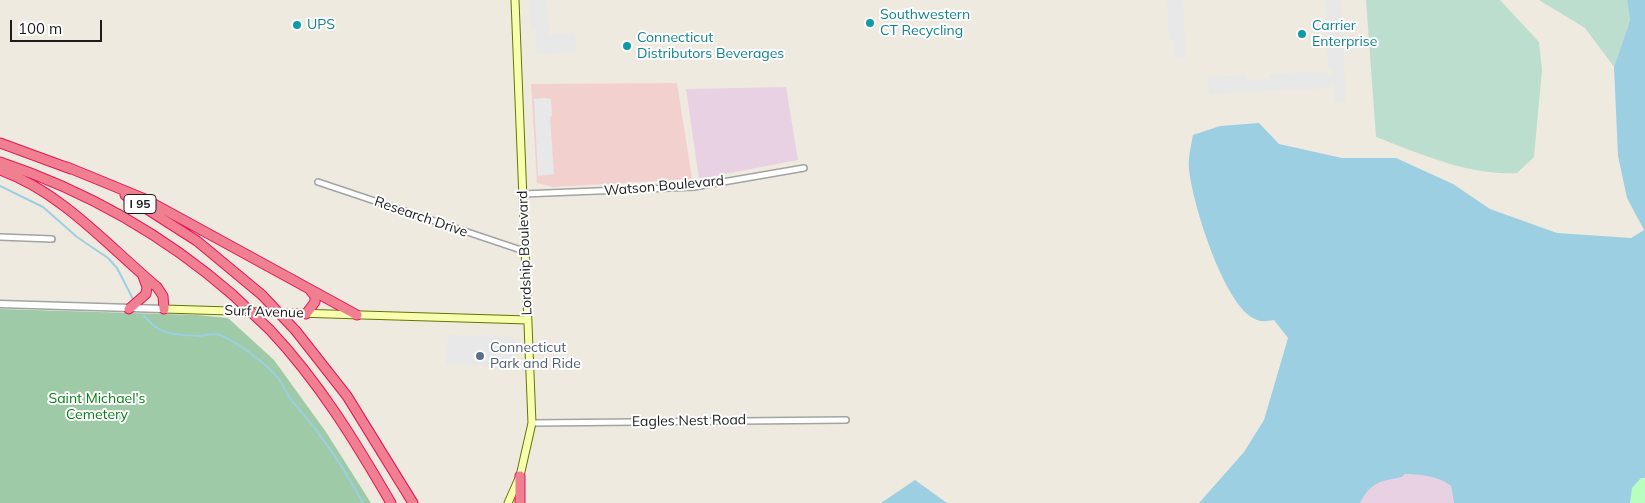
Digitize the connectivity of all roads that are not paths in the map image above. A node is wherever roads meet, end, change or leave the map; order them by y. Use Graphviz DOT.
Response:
graph roads {
  1 [pos="515,0"];
  2 [pos="0,143"];
  3 [pos="0,162"];
  4 [pos="67,167"];
  5 [pos="804,168"];
  6 [pos="0,170"];
  7 [pos="318,182"];
  8 [pos="523,194"];
  9 [pos="0,237"];
  10 [pos="52,239"];
  11 [pos="524,251"];
  12 [pos="142,274"];
  13 [pos="308,287"];
  14 [pos="0,304"];
  15 [pos="128,309"];
  16 [pos="164,309"];
  17 [pos="306,314"];
  18 [pos="357,315"];
  19 [pos="528,320"];
  20 [pos="846,420"];
  21 [pos="532,423"];
  22 [pos="520,476"];
  23 [pos="391,503"];
  24 [pos="412,503"];
  25 [pos="508,503"];
  26 [pos="520,503"];
  1 -- 8 [label="main road, Lordship Boulevard"];
  2 -- 4 [label="highway, I 95"];
  3 -- 23 [label="highway, I 95, bridge"];
  4 -- 13 [label="highway"];
  4 -- 24 [label="highway, I 95, bridge"];
  5 -- 8 [label="street, Watson Boulevard"];
  6 -- 12 [label="highway"];
  7 -- 11 [label="street, Research Drive"];
  8 -- 11 [label="main road, Lordship Boulevard"];
  9 -- 10 [label="street"];
  11 -- 19 [label="main road, Lordship Boulevard"];
  12 -- 15 [label="highway"];
  12 -- 16 [label="highway"];
  13 -- 17 [label="highway"];
  13 -- 18 [label="highway"];
  14 -- 15 [label="street, Surf Avenue"];
  15 -- 16 [label="street, Surf Avenue"];
  16 -- 17 [label="main road, Surf Avenue"];
  17 -- 18 [label="main road, Surf Avenue"];
  18 -- 19 [label="main road, Surf Avenue"];
  19 -- 21 [label="main road, Lordship Boulevard"];
  20 -- 21 [label="street, Eagles Nest Road"];
  21 -- 22 [label="main road, Lordship Boulevard"];
  22 -- 25 [label="main road, Lordship Boulevard"];
  22 -- 26 [label="highway"];
}
